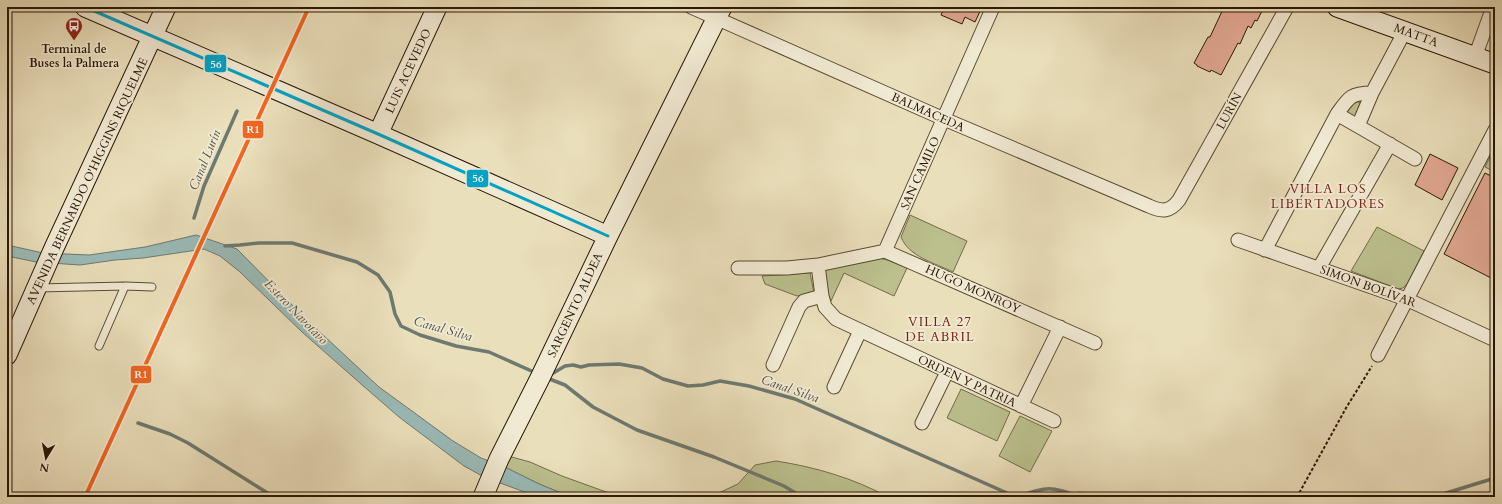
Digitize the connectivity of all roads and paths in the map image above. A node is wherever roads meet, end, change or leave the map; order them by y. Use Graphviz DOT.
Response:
graph roads {
  1 [pos="85,7"];
  2 [pos="166,7"];
  3 [pos="437,7"];
  4 [pos="691,7"];
  5 [pos="993,7"];
  6 [pos="1287,7"];
  7 [pos="1337,7"];
  8 [pos="1493,7"];
  9 [pos="719,12"];
  10 [pos="1405,31"];
  11 [pos="153,36"];
  12 [pos="1475,57"];
  13 [pos="1495,64"];
  14 [pos="1372,93"];
  15 [pos="1337,114"];
  16 [pos="944,119"];
  17 [pos="1358,126"];
  18 [pos="1495,130"];
  19 [pos="378,134"];
  20 [pos="1390,144"];
  21 [pos="1415,159"];
  22 [pos="1167,210"];
  23 [pos="608,236"];
  24 [pos="1238,240"];
  25 [pos="1266,250"];
  26 [pos="885,251"];
  27 [pos="818,265"];
  28 [pos="738,268"];
  29 [pos="1319,268"];
  30 [pos="125,286"];
  31 [pos="152,287"];
  32 [pos="38,288"];
  33 [pos="822,296"];
  34 [pos="1406,299"];
  35 [pos="1060,327"];
  36 [pos="860,331"];
  37 [pos="1495,340"];
  38 [pos="1095,344"];
  39 [pos="99,346"];
  40 [pos="7,355"];
  41 [pos="1378,355"];
  42 [pos="772,365"];
  43 [pos="947,372"];
  44 [pos="834,388"];
  45 [pos="1021,406"];
  46 [pos="1054,421"];
  47 [pos="922,423"];
  48 [pos="485,492"];
  49 [pos="1297,497"];
  1 -- 11 [label="street"];
  2 -- 11 [label="street, AVENIDA BERNARDO O'HIGGINS RIQUELME"];
  3 -- 19 [label="street, LUIS ACEVEDO"];
  4 -- 9 [label="street, BALMACEDA"];
  5 -- 16 [label="street, SAN CAMILO"];
  6 -- 22 [label="street, LURÍN"];
  7 -- 10 [label="street, MATTA"];
  8 -- 12 [label="street"];
  9 -- 16 [label="street, BALMACEDA"];
  9 -- 23 [label="street, SARGENTO ALDEA"];
  10 -- 12 [label="street, MATTA"];
  10 -- 14 [label="street"];
  11 -- 19 [label="street"];
  11 -- 32 [label="street, AVENIDA BERNARDO O'HIGGINS RIQUELME"];
  12 -- 13 [label="street, MATTA"];
  14 -- 15 [label="street"];
  14 -- 17 [label="street"];
  15 -- 17 [label="street"];
  15 -- 25 [label="street"];
  16 -- 22 [label="street, BALMACEDA"];
  16 -- 26 [label="street, SAN CAMILO"];
  17 -- 20 [label="street"];
  18 -- 34 [label="street"];
  19 -- 23 [label="street"];
  20 -- 21 [label="street"];
  20 -- 29 [label="street"];
  23 -- 48 [label="street, SARGENTO ALDEA"];
  24 -- 25 [label="street, SIMON BOLÍVAR"];
  25 -- 29 [label="street, SIMON BOLÍVAR"];
  26 -- 27 [label="street"];
  26 -- 35 [label="street, HUGO MONROY"];
  27 -- 28 [label="street"];
  27 -- 33 [label="street, ORDEN Y PATRIA"];
  29 -- 34 [label="street, SIMON BOLÍVAR"];
  30 -- 31 [label="lane"];
  30 -- 32 [label="lane"];
  30 -- 39 [label="lane"];
  32 -- 40 [label="street, AVENIDA BERNARDO O'HIGGINS RIQUELME"];
  33 -- 36 [label="street, ORDEN Y PATRIA"];
  33 -- 42 [label="street"];
  34 -- 37 [label="street, SIMON BOLÍVAR"];
  34 -- 41 [label="street"];
  35 -- 38 [label="street, HUGO MONROY"];
  35 -- 45 [label="street"];
  36 -- 43 [label="street, ORDEN Y PATRIA"];
  36 -- 44 [label="street"];
  41 -- 49 [label="path"];
  43 -- 45 [label="street, ORDEN Y PATRIA"];
  43 -- 47 [label="street"];
  45 -- 46 [label="street, ORDEN Y PATRIA"];
}
